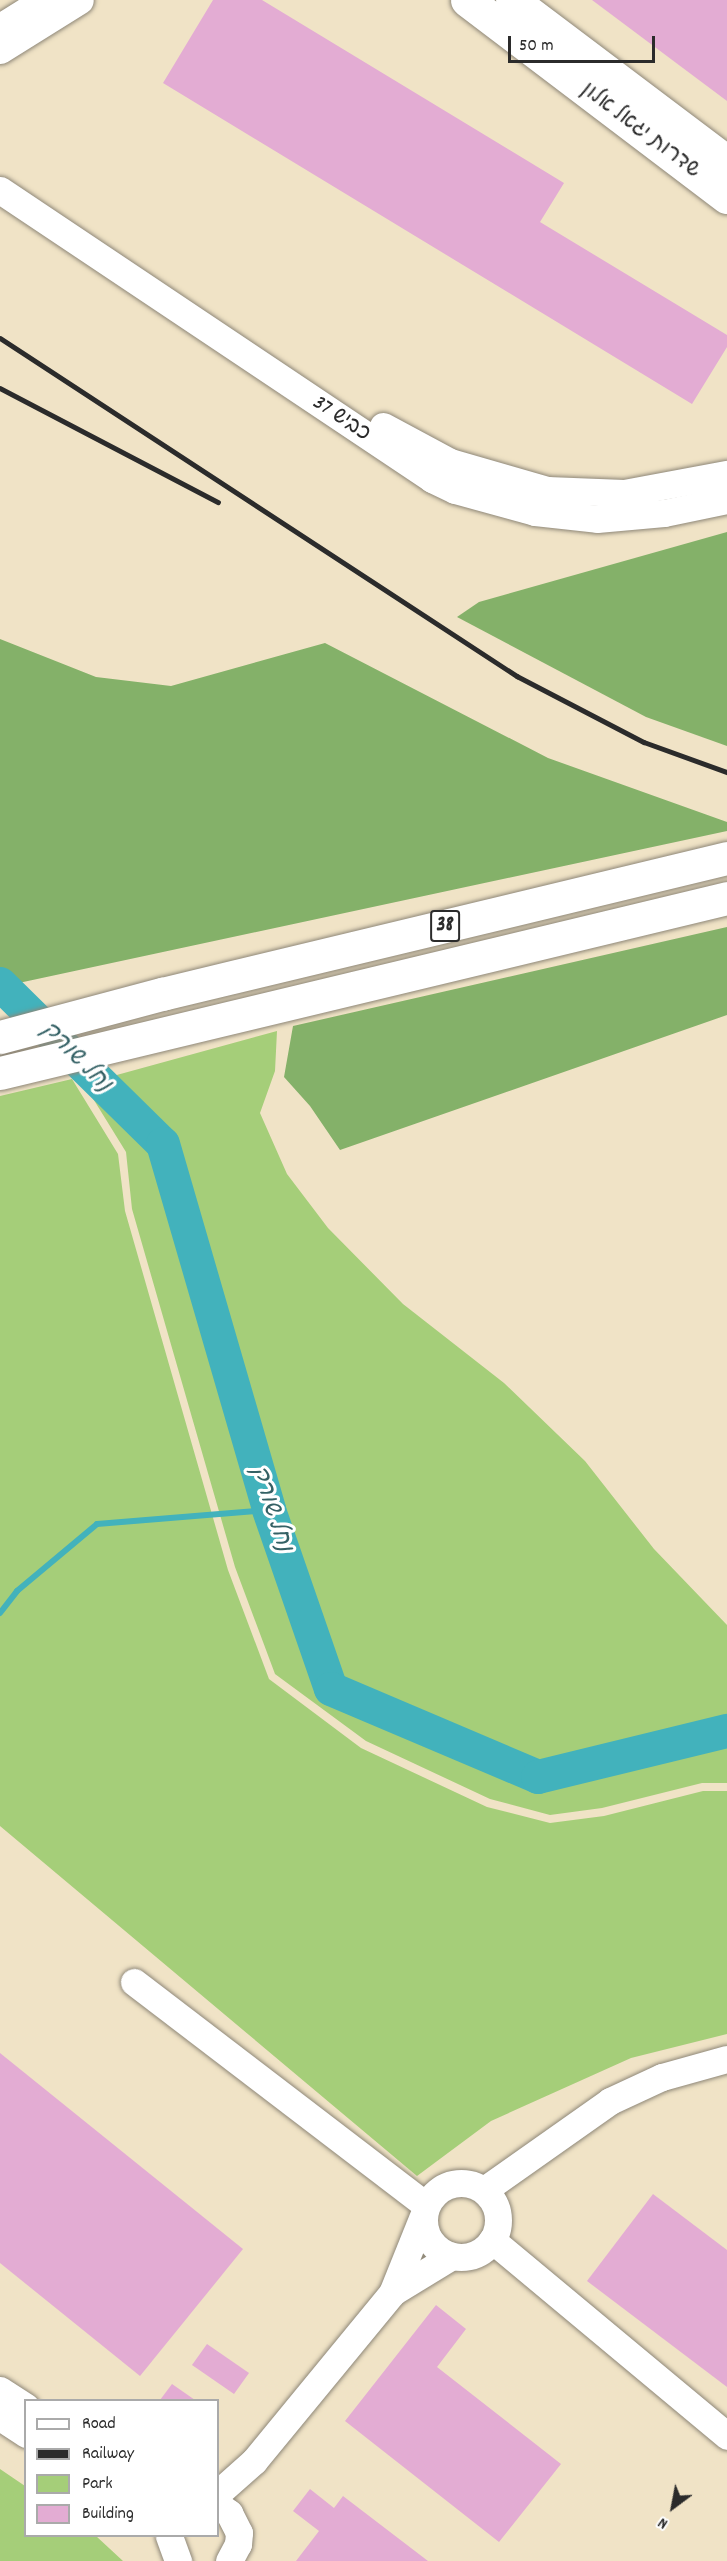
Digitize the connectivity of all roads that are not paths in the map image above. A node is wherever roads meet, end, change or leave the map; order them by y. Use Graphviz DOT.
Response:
graph roads {
  1 [pos="43,0"];
  2 [pos="80,0"];
  3 [pos="467,0"];
  4 [pos="513,0"];
  5 [pos="0,27"];
  6 [pos="0,50"];
  7 [pos="727,162"];
  8 [pos="0,172"];
  9 [pos="0,190"];
  10 [pos="727,197"];
  11 [pos="727,474"];
  12 [pos="727,500"];
  13 [pos="727,858"];
  14 [pos="727,898"];
  15 [pos="0,1037"];
  16 [pos="0,1073"];
  17 [pos="134,1982"];
  18 [pos="727,2059"];
  19 [pos="483,2190"];
  20 [pos="425,2210"];
  21 [pos="492,2240"];
  22 [pos="452,2256"];
  23 [pos="392,2293"];
  24 [pos="0,2390"];
  25 [pos="24,2406"];
  26 [pos="0,2417"];
  27 [pos="24,2433"];
  28 [pos="727,2436"];
  29 [pos="221,2504"];
  30 [pos="235,2559"];
  1 -- 5 [label="street"];
  2 -- 6 [label="street"];
  3 -- 10 [label="main road, שדרות יגאל אלון"];
  4 -- 7 [label="main road, שדרות יגאל אלון"];
  8 -- 11 [label="street, כביש 37"];
  9 -- 12 [label="street, כביש 37"];
  13 -- 15 [label="main road, 38"];
  14 -- 16 [label="main road, 38"];
  17 -- 20 [label="street"];
  18 -- 19 [label="street"];
  19 -- 20 [label="street"];
  19 -- 21 [label="street"];
  20 -- 22 [label="street"];
  20 -- 23 [label="street"];
  21 -- 22 [label="street"];
  21 -- 28 [label="street"];
  22 -- 23 [label="street"];
  23 -- 29 [label="street"];
  24 -- 25 [label="street"];
  26 -- 27 [label="street"];
  29 -- 30 [label="street"];
}
